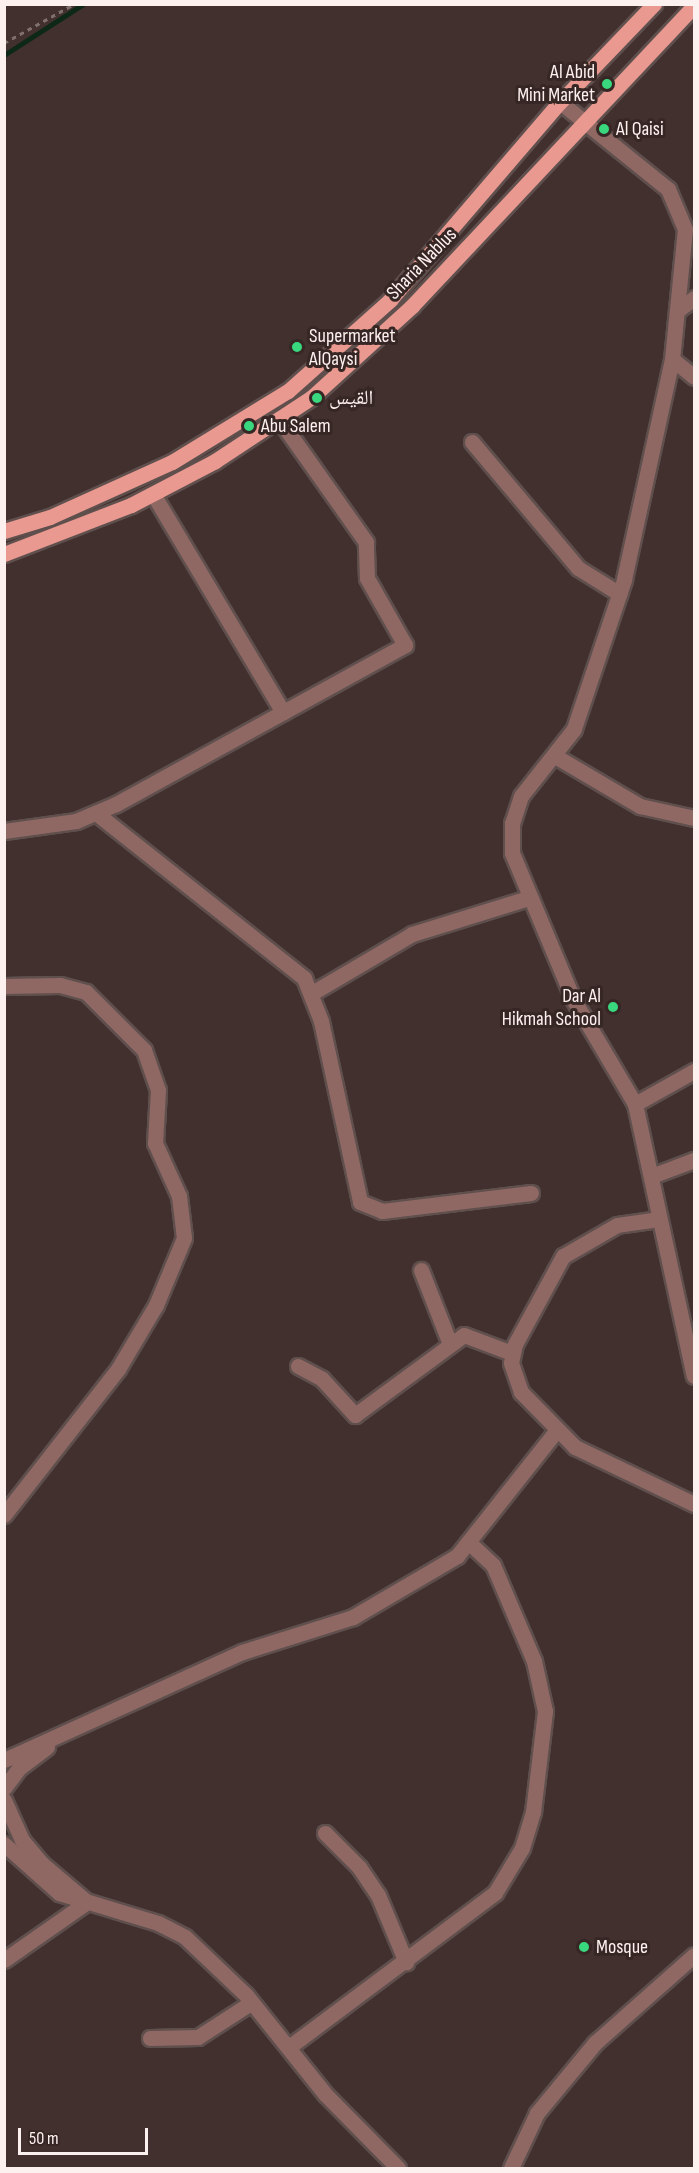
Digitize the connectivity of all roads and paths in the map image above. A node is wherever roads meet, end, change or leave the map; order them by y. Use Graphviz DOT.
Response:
graph roads {
  1 [pos="74,4"];
  2 [pos="654,4"];
  3 [pos="694,6"];
  4 [pos="4,43"];
  5 [pos="560,102"];
  6 [pos="587,125"];
  7 [pos="694,298"];
  8 [pos="678,310"];
  9 [pos="672,359"];
  10 [pos="694,377"];
  11 [pos="279,419"];
  12 [pos="472,442"];
  13 [pos="153,494"];
  14 [pos="4,531"];
  15 [pos="4,554"];
  16 [pos="620,594"];
  17 [pos="283,712"];
  18 [pos="555,756"];
  19 [pos="96,813"];
  20 [pos="694,818"];
  21 [pos="4,831"];
  22 [pos="528,898"];
  23 [pos="4,986"];
  24 [pos="312,993"];
  25 [pos="694,1071"];
  26 [pos="635,1104"];
  27 [pos="694,1160"];
  28 [pos="654,1175"];
  29 [pos="531,1193"];
  30 [pos="659,1219"];
  31 [pos="421,1270"];
  32 [pos="450,1344"];
  33 [pos="512,1353"];
  34 [pos="298,1366"];
  35 [pos="694,1376"];
  36 [pos="557,1430"];
  37 [pos="694,1504"];
  38 [pos="4,1515"];
  39 [pos="468,1542"];
  40 [pos="90,1719"];
  41 [pos="4,1760"];
  42 [pos="4,1788"];
  43 [pos="4,1800"];
  44 [pos="325,1833"];
  45 [pos="4,1844"];
  46 [pos="87,1902"];
  47 [pos="694,1955"];
  48 [pos="4,1960"];
  49 [pos="406,1962"];
  50 [pos="252,2002"];
  51 [pos="150,2038"];
  52 [pos="289,2047"];
  53 [pos="398,2169"];
  54 [pos="511,2169"];
  1 -- 4 [label="path"];
  2 -- 5 [label="main road, Sharia Nablus"];
  3 -- 6 [label="main road, Sharia Nablus"];
  5 -- 6 [label="street"];
  5 -- 14 [label="main road, Sharia Nablus"];
  6 -- 8 [label="street"];
  6 -- 11 [label="main road, Sharia Nablus"];
  7 -- 8 [label="street"];
  8 -- 9 [label="street"];
  9 -- 10 [label="street"];
  9 -- 16 [label="street"];
  11 -- 13 [label="main road, Sharia Nablus"];
  11 -- 17 [label="street"];
  12 -- 16 [label="street"];
  13 -- 15 [label="main road, Sharia Nablus"];
  13 -- 17 [label="street"];
  16 -- 18 [label="street"];
  17 -- 19 [label="street"];
  18 -- 20 [label="street"];
  18 -- 22 [label="street"];
  19 -- 21 [label="street"];
  19 -- 24 [label="street"];
  22 -- 24 [label="street"];
  22 -- 26 [label="street"];
  23 -- 38 [label="street"];
  24 -- 29 [label="street"];
  25 -- 26 [label="street"];
  26 -- 28 [label="street"];
  27 -- 28 [label="street"];
  28 -- 30 [label="street"];
  30 -- 33 [label="street"];
  30 -- 35 [label="street"];
  31 -- 32 [label="street"];
  32 -- 33 [label="street"];
  32 -- 34 [label="street"];
  33 -- 36 [label="street"];
  36 -- 37 [label="street"];
  36 -- 39 [label="street"];
  39 -- 40 [label="street"];
  39 -- 49 [label="street"];
  40 -- 41 [label="street"];
  40 -- 42 [label="street"];
  43 -- 46 [label="street"];
  44 -- 49 [label="street"];
  45 -- 46 [label="street"];
  46 -- 48 [label="street"];
  46 -- 50 [label="street"];
  47 -- 54 [label="street"];
  49 -- 52 [label="street"];
  50 -- 51 [label="street"];
  50 -- 52 [label="street"];
  52 -- 53 [label="street"];
}
